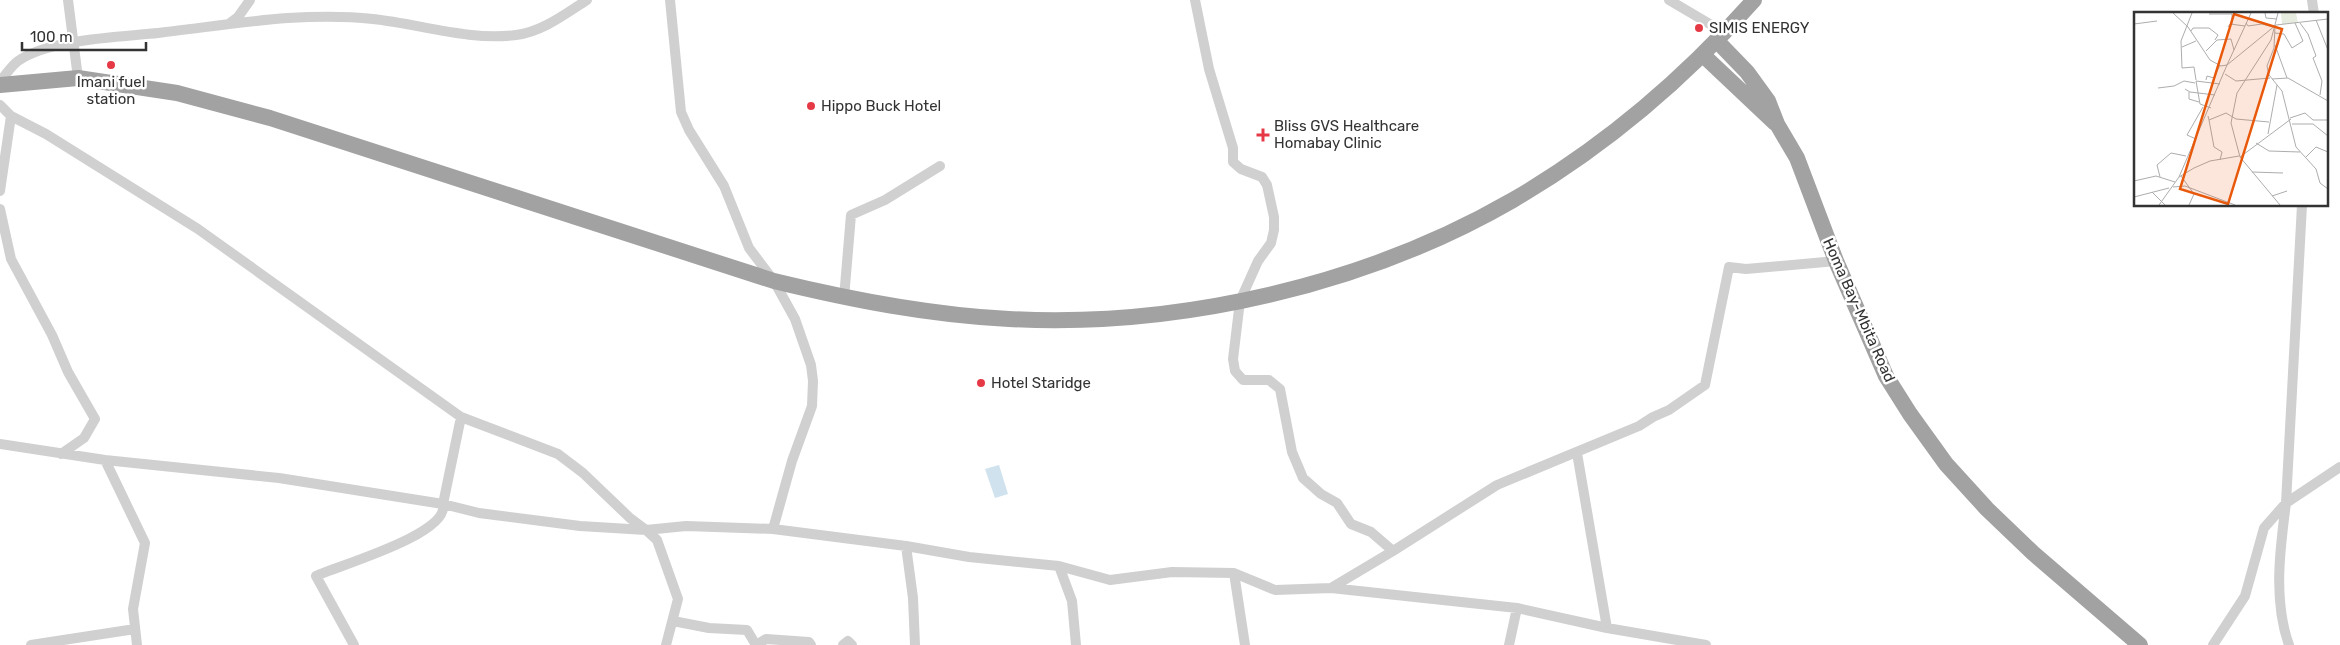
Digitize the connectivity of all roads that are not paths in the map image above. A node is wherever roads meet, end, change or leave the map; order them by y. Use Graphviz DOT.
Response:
graph roads {
  1 [pos="68,0"];
  2 [pos="250,0"];
  3 [pos="587,0"];
  4 [pos="670,0"];
  5 [pos="1195,0"];
  6 [pos="1669,0"];
  7 [pos="1754,0"];
  8 [pos="227,25"];
  9 [pos="1721,37"];
  10 [pos="75,42"];
  11 [pos="1703,55"];
  12 [pos="78,78"];
  13 [pos="0,81"];
  14 [pos="0,85"];
  15 [pos="0,105"];
  16 [pos="11,116"];
  17 [pos="1777,124"];
  18 [pos="940,166"];
  19 [pos="0,191"];
  20 [pos="2302,206"];
  21 [pos="0,209"];
  22 [pos="1836,262"];
  23 [pos="774,281"];
  24 [pos="844,298"];
  25 [pos="1240,301"];
  26 [pos="461,417"];
  27 [pos="0,444"];
  28 [pos="1577,453"];
  29 [pos="61,454"];
  30 [pos="105,460"];
  31 [pos="2340,467"];
  32 [pos="2286,503"];
  33 [pos="443,504"];
  34 [pos="773,528"];
  35 [pos="646,530"];
  36 [pos="906,546"];
  37 [pos="1393,551"];
  38 [pos="1059,566"];
  39 [pos="1234,574"];
  40 [pos="1330,588"];
  41 [pos="1517,608"];
  42 [pos="673,621"];
  43 [pos="1607,628"];
  44 [pos="135,629"];
  45 [pos="1668,642"];
  46 [pos="31,645"];
  47 [pos="137,645"];
  48 [pos="354,645"];
  49 [pos="666,645"];
  50 [pos="811,645"];
  51 [pos="843,645"];
  52 [pos="852,645"];
  53 [pos="916,645"];
  54 [pos="1076,645"];
  55 [pos="1245,645"];
  56 [pos="1509,645"];
  57 [pos="1706,645"];
  58 [pos="2140,645"];
  59 [pos="2214,645"];
  60 [pos="2290,645"];
  1 -- 10 [label="street"];
  2 -- 8 [label="street"];
  3 -- 8 [label="street"];
  4 -- 23 [label="street"];
  5 -- 25 [label="street"];
  6 -- 9 [label="street"];
  7 -- 9 [label="highway"];
  8 -- 10 [label="street"];
  9 -- 11 [label="highway"];
  9 -- 17 [label="highway, Homa Bay-Mbita Road"];
  10 -- 12 [label="street"];
  10 -- 13 [label="street"];
  11 -- 17 [label="highway, Homa Bay-Mbita Road"];
  11 -- 25 [label="highway"];
  12 -- 14 [label="highway"];
  12 -- 23 [label="highway"];
  15 -- 16 [label="street"];
  16 -- 19 [label="street"];
  16 -- 26 [label="street"];
  17 -- 22 [label="highway, Homa Bay-Mbita Road"];
  18 -- 24 [label="street"];
  20 -- 32 [label="street"];
  21 -- 29 [label="street"];
  22 -- 28 [label="street"];
  22 -- 58 [label="highway, Homa Bay-Mbita Road"];
  23 -- 24 [label="highway"];
  23 -- 34 [label="street"];
  24 -- 25 [label="highway"];
  25 -- 37 [label="street"];
  26 -- 33 [label="street"];
  26 -- 35 [label="street"];
  27 -- 29 [label="street"];
  28 -- 37 [label="street"];
  28 -- 43 [label="street"];
  29 -- 30 [label="street"];
  30 -- 33 [label="street"];
  30 -- 44 [label="street"];
  31 -- 32 [label="street"];
  32 -- 59 [label="street"];
  32 -- 60 [label="street"];
  33 -- 35 [label="street"];
  33 -- 48 [label="street"];
  34 -- 35 [label="street"];
  34 -- 36 [label="street"];
  35 -- 42 [label="street"];
  36 -- 38 [label="street"];
  36 -- 53 [label="street"];
  37 -- 40 [label="street"];
  38 -- 39 [label="street"];
  38 -- 54 [label="street"];
  39 -- 40 [label="street"];
  39 -- 55 [label="street"];
  40 -- 41 [label="street"];
  41 -- 43 [label="street"];
  41 -- 56 [label="street"];
  42 -- 49 [label="street"];
  42 -- 50 [label="street"];
  43 -- 45 [label="street"];
  44 -- 46 [label="street"];
  44 -- 47 [label="street"];
  45 -- 57 [label="street"];
  51 -- 52 [label="street"];
}
